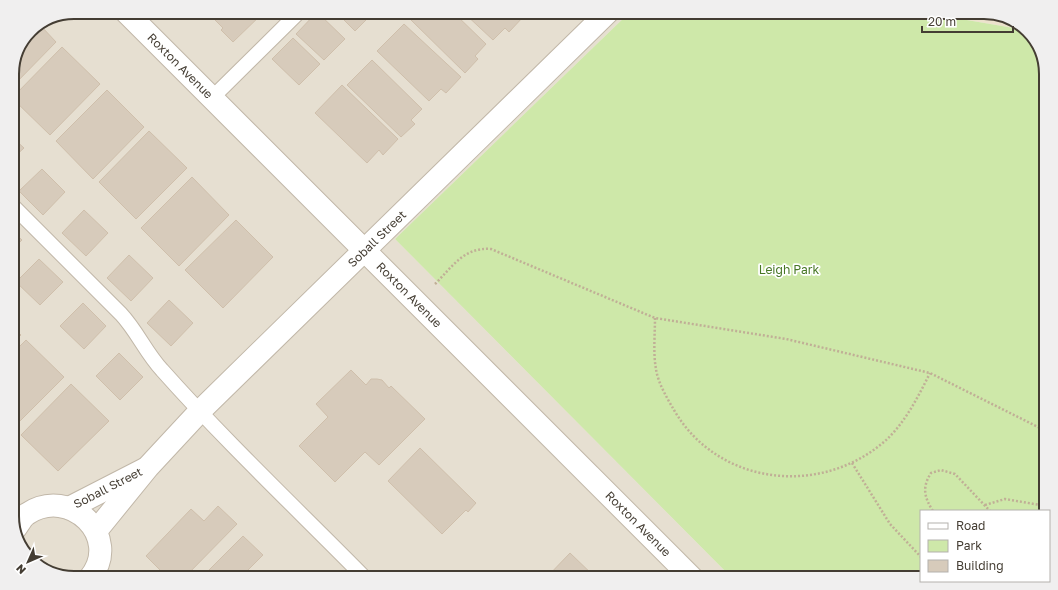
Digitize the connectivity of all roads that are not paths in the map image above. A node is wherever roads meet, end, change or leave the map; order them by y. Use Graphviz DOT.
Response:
graph roads {
  1 [pos="133,19"];
  2 [pos="292,19"];
  3 [pos="601,19"];
  4 [pos="212,98"];
  5 [pos="19,212"];
  6 [pos="365,251"];
  7 [pos="200,412"];
  8 [pos="148,467"];
  9 [pos="69,508"];
  10 [pos="19,516"];
  11 [pos="96,531"];
  12 [pos="96,571"];
  13 [pos="358,571"];
  14 [pos="685,571"];
  1 -- 4 [label="street, Roxton Avenue"];
  2 -- 4 [label="lane"];
  3 -- 6 [label="street, Soball Street"];
  4 -- 6 [label="street, Roxton Avenue"];
  5 -- 7 [label="lane"];
  6 -- 7 [label="street, Soball Street"];
  6 -- 14 [label="street, Roxton Avenue"];
  7 -- 8 [label="street, Soball Street"];
  7 -- 13 [label="lane"];
  8 -- 9 [label="street, Soball Street"];
  8 -- 11 [label="street, Soball Street"];
  9 -- 10 [label="street"];
  9 -- 11 [label="street"];
  11 -- 12 [label="street"];
}
